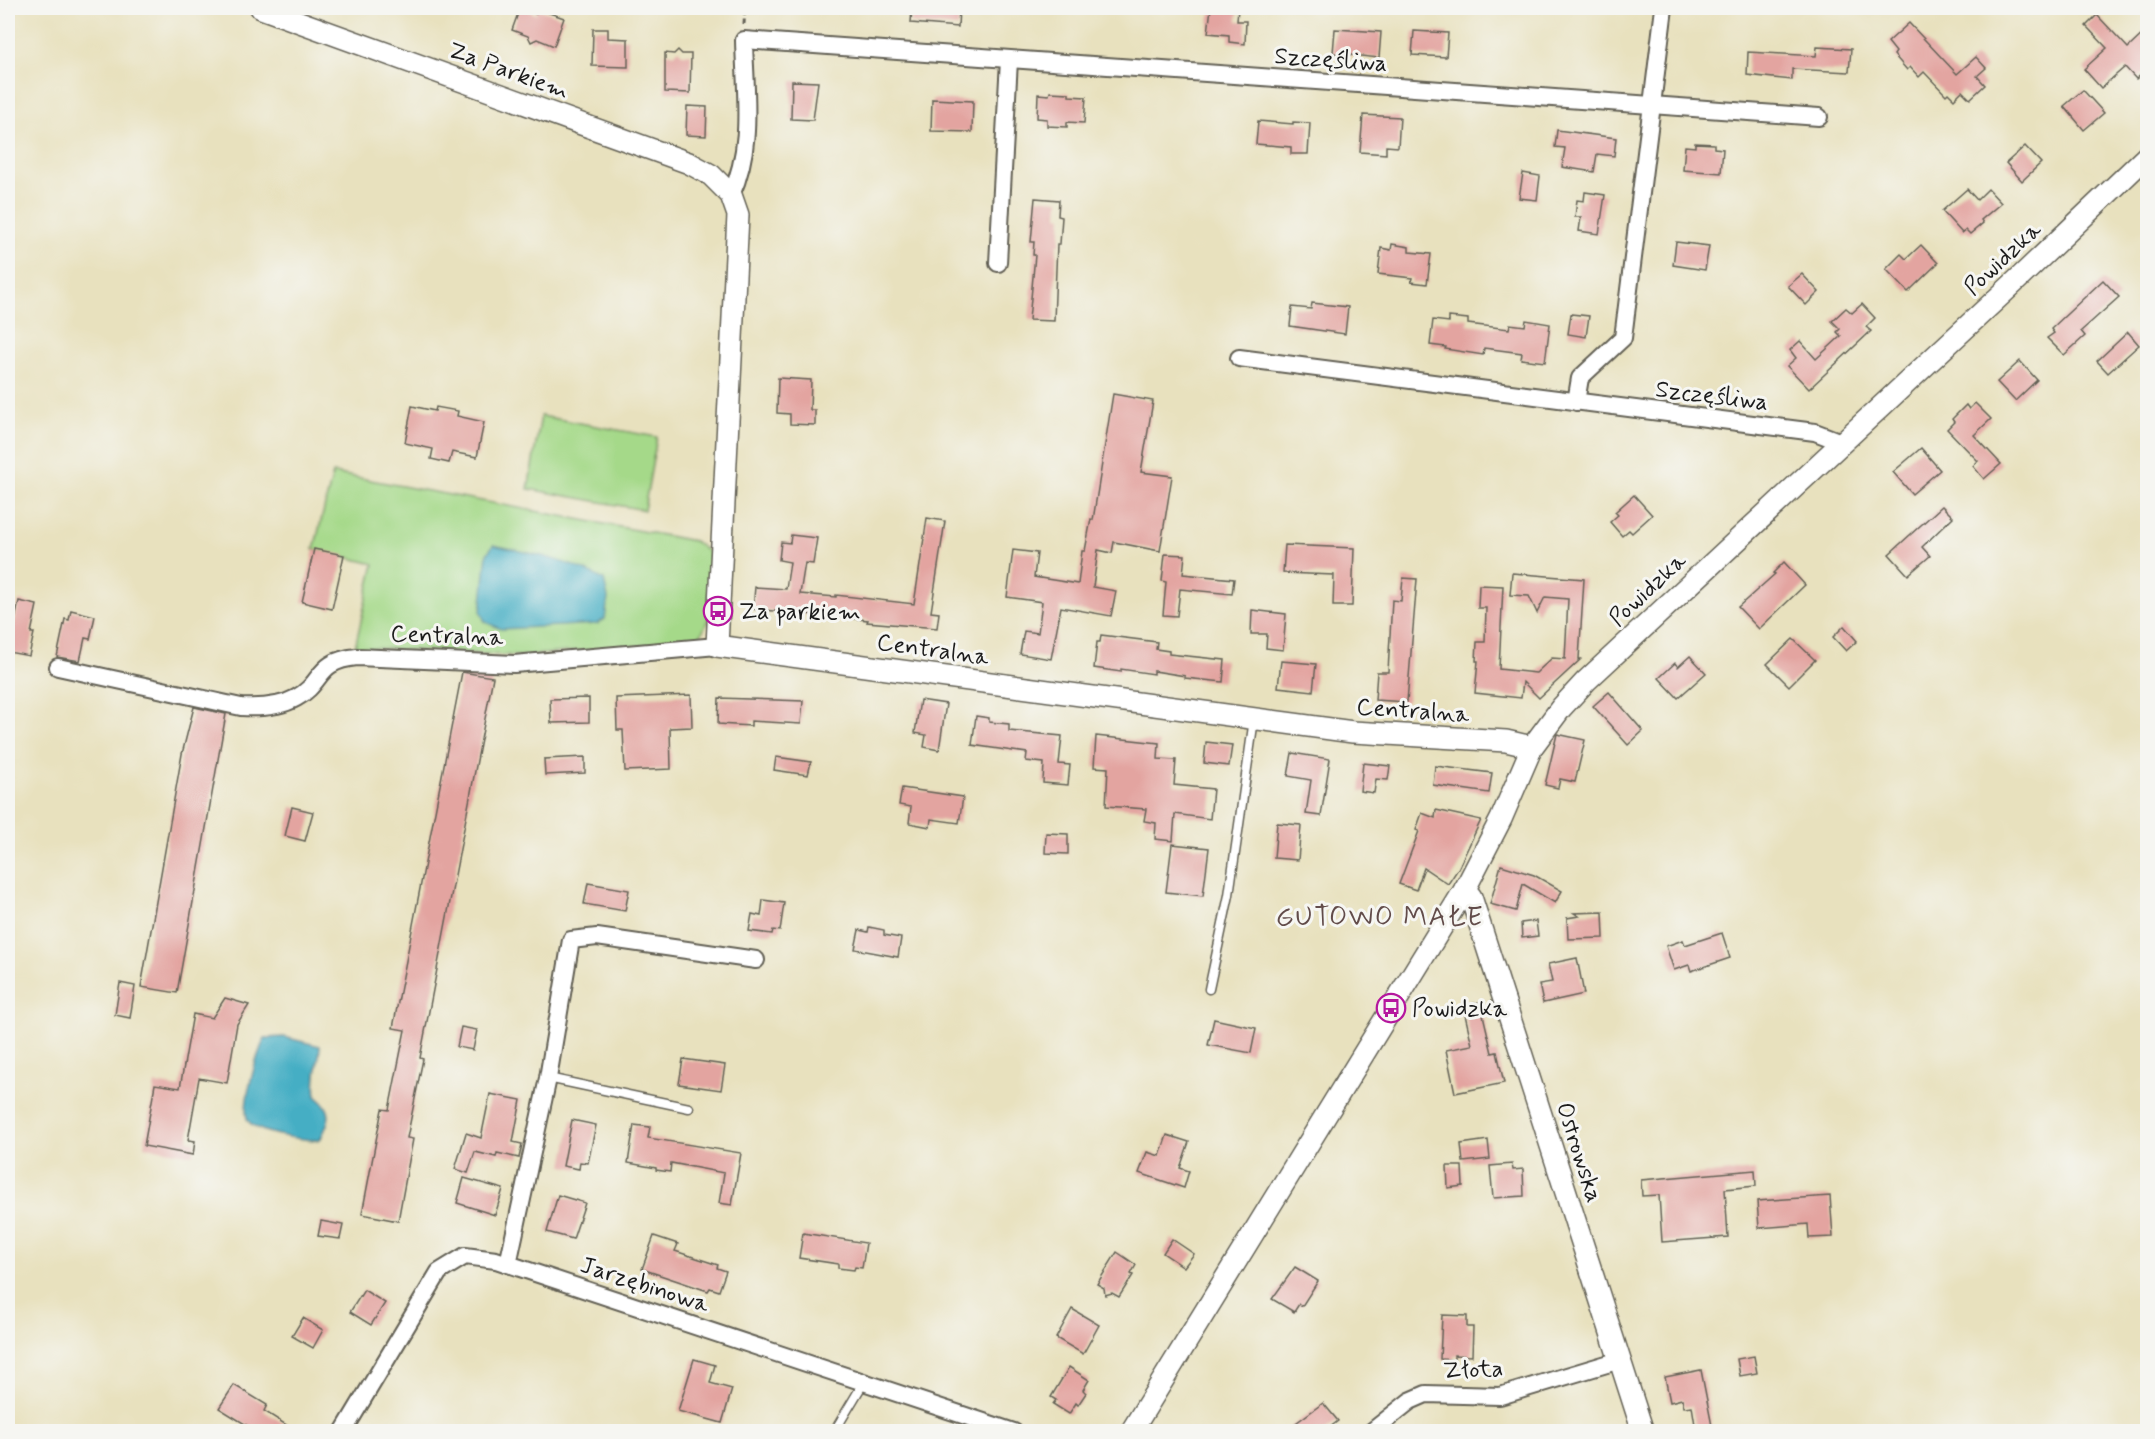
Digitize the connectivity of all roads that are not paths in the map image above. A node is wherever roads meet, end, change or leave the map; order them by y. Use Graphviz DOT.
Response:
graph roads {
  1 [pos="261,8"];
  2 [pos="1664,8"];
  3 [pos="1009,60"];
  4 [pos="1650,106"];
  5 [pos="1819,117"];
  6 [pos="2148,154"];
  7 [pos="731,195"];
  8 [pos="998,262"];
  9 [pos="1239,358"];
  10 [pos="1576,402"];
  11 [pos="1841,442"];
  12 [pos="717,646"];
  13 [pos="58,667"];
  14 [pos="1254,719"];
  15 [pos="1532,747"];
  16 [pos="1465,889"];
  17 [pos="756,960"];
  18 [pos="1209,989"];
  19 [pos="548,1078"];
  20 [pos="689,1108"];
  21 [pos="508,1264"];
  22 [pos="1620,1360"];
  23 [pos="864,1382"];
  24 [pos="343,1431"];
  25 [pos="834,1431"];
  26 [pos="1014,1431"];
  27 [pos="1131,1431"];
  28 [pos="1371,1431"];
  29 [pos="1643,1431"];
  1 -- 7 [label="street, Za Parkiem"];
  2 -- 4 [label="street"];
  3 -- 4 [label="street, Szczęśliwa"];
  3 -- 7 [label="street, Szczęśliwa"];
  3 -- 8 [label="street"];
  4 -- 5 [label="street, Szczęśliwa"];
  4 -- 10 [label="street"];
  6 -- 11 [label="street, Powidzka"];
  7 -- 12 [label="street"];
  9 -- 10 [label="street, Szczęśliwa"];
  10 -- 11 [label="street, Szczęśliwa"];
  11 -- 15 [label="street, Powidzka"];
  12 -- 13 [label="street, Centralna"];
  12 -- 14 [label="street, Centralna"];
  14 -- 15 [label="street, Centralna"];
  14 -- 18 [label="lane"];
  15 -- 16 [label="street, Powidzka"];
  16 -- 22 [label="street, Ostrowska"];
  16 -- 27 [label="street, Powidzka"];
  17 -- 19 [label="street"];
  19 -- 20 [label="lane"];
  19 -- 21 [label="street"];
  21 -- 23 [label="street, Jarzębinowa"];
  21 -- 24 [label="street, Jarzębinowa"];
  22 -- 28 [label="street, Złota"];
  22 -- 29 [label="street, Ostrowska"];
  23 -- 25 [label="lane"];
  23 -- 26 [label="street, Jarzębinowa"];
}
